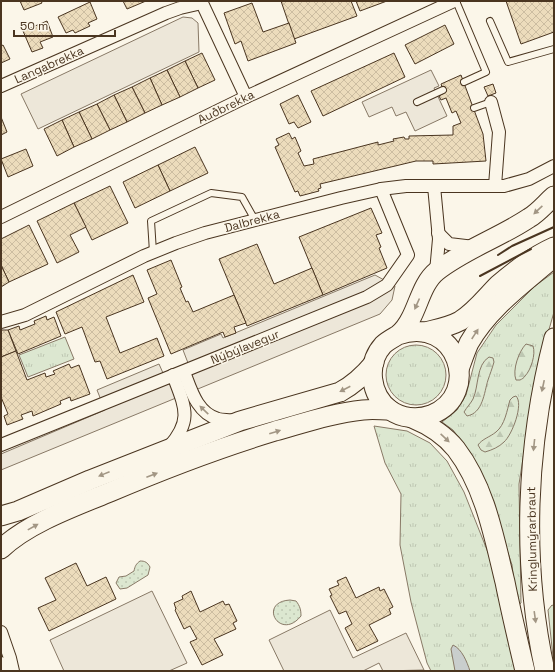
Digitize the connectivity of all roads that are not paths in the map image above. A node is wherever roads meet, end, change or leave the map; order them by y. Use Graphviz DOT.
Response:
graph roads {
  1 [pos="455,1"];
  2 [pos="202,2"];
  3 [pos="490,21"];
  4 [pos="554,49"];
  5 [pos="464,82"];
  6 [pos="1,86"];
  7 [pos="443,90"];
  8 [pos="246,97"];
  9 [pos="417,102"];
  10 [pos="491,102"];
  11 [pos="474,108"];
  12 [pos="554,166"];
  13 [pos="434,186"];
  14 [pos="496,186"];
  15 [pos="381,189"];
  16 [pos="554,196"];
  17 [pos="1,217"];
  18 [pos="255,220"];
  19 [pos="438,233"];
  20 [pos="474,247"];
  21 [pos="554,247"];
  22 [pos="153,252"];
  23 [pos="554,257"];
  24 [pos="436,272"];
  25 [pos="1,322"];
  26 [pos="425,332"];
  27 [pos="398,334"];
  28 [pos="554,338"];
  29 [pos="374,363"];
  30 [pos="459,369"];
  31 [pos="179,374"];
  32 [pos="390,410"];
  33 [pos="412,418"];
  34 [pos="240,421"];
  35 [pos="1,445"];
  36 [pos="168,448"];
  37 [pos="1,516"];
  38 [pos="1,549"];
  39 [pos="1,632"];
  40 [pos="1,663"];
  41 [pos="4,671"];
  42 [pos="13,671"];
  43 [pos="525,671"];
  44 [pos="545,671"];
  1 -- 5 [label="lane"];
  1 -- 8 [label="street, Auðbrekka"];
  2 -- 6 [label="street, Langabrekka"];
  2 -- 8 [label="street, Langabrekka"];
  3 -- 4 [label="lane"];
  7 -- 9 [label="lane"];
  8 -- 17 [label="street, Auðbrekka"];
  10 -- 11 [label="lane"];
  10 -- 14 [label="street"];
  12 -- 14 [label="street, Dalbrekka"];
  13 -- 14 [label="street, Dalbrekka"];
  13 -- 15 [label="street, Dalbrekka"];
  13 -- 19 [label="street"];
  15 -- 18 [label="street, Dalbrekka"];
  15 -- 31 [label="street, Nýbýlavegur"];
  16 -- 20 [label="main road, one-way"];
  18 -- 22 [label="street, Dalbrekka"];
  18 -- 22 [label="lane"];
  19 -- 20 [label="street"];
  19 -- 24 [label="street"];
  20 -- 24 [label="main road"];
  21 -- 26 [label="main road"];
  22 -- 25 [label="street, Dalbrekka"];
  30 -- 23 [label="main road, one-way"];
  24 -- 27 [label="main road, one-way"];
  26 -- 27 [label="main road"];
  26 -- 30 [label="main road"];
  27 -- 29 [label="main road"];
  28 -- 44 [label="main road, Kringlumýrarbraut, one-way"];
  29 -- 32 [label="main road"];
  29 -- 34 [label="main road, one-way"];
  30 -- 33 [label="main road"];
  34 -- 31 [label="street, one-way"];
  31 -- 35 [label="street, Nýbýlavegur"];
  31 -- 36 [label="street"];
  32 -- 33 [label="main road"];
  38 -- 32 [label="main road, one-way"];
  33 -- 43 [label="main road, one-way"];
  34 -- 36 [label="main road"];
  36 -- 37 [label="main road, one-way"];
  39 -- 42 [label="street"];
  40 -- 41 [label="street"];
}
